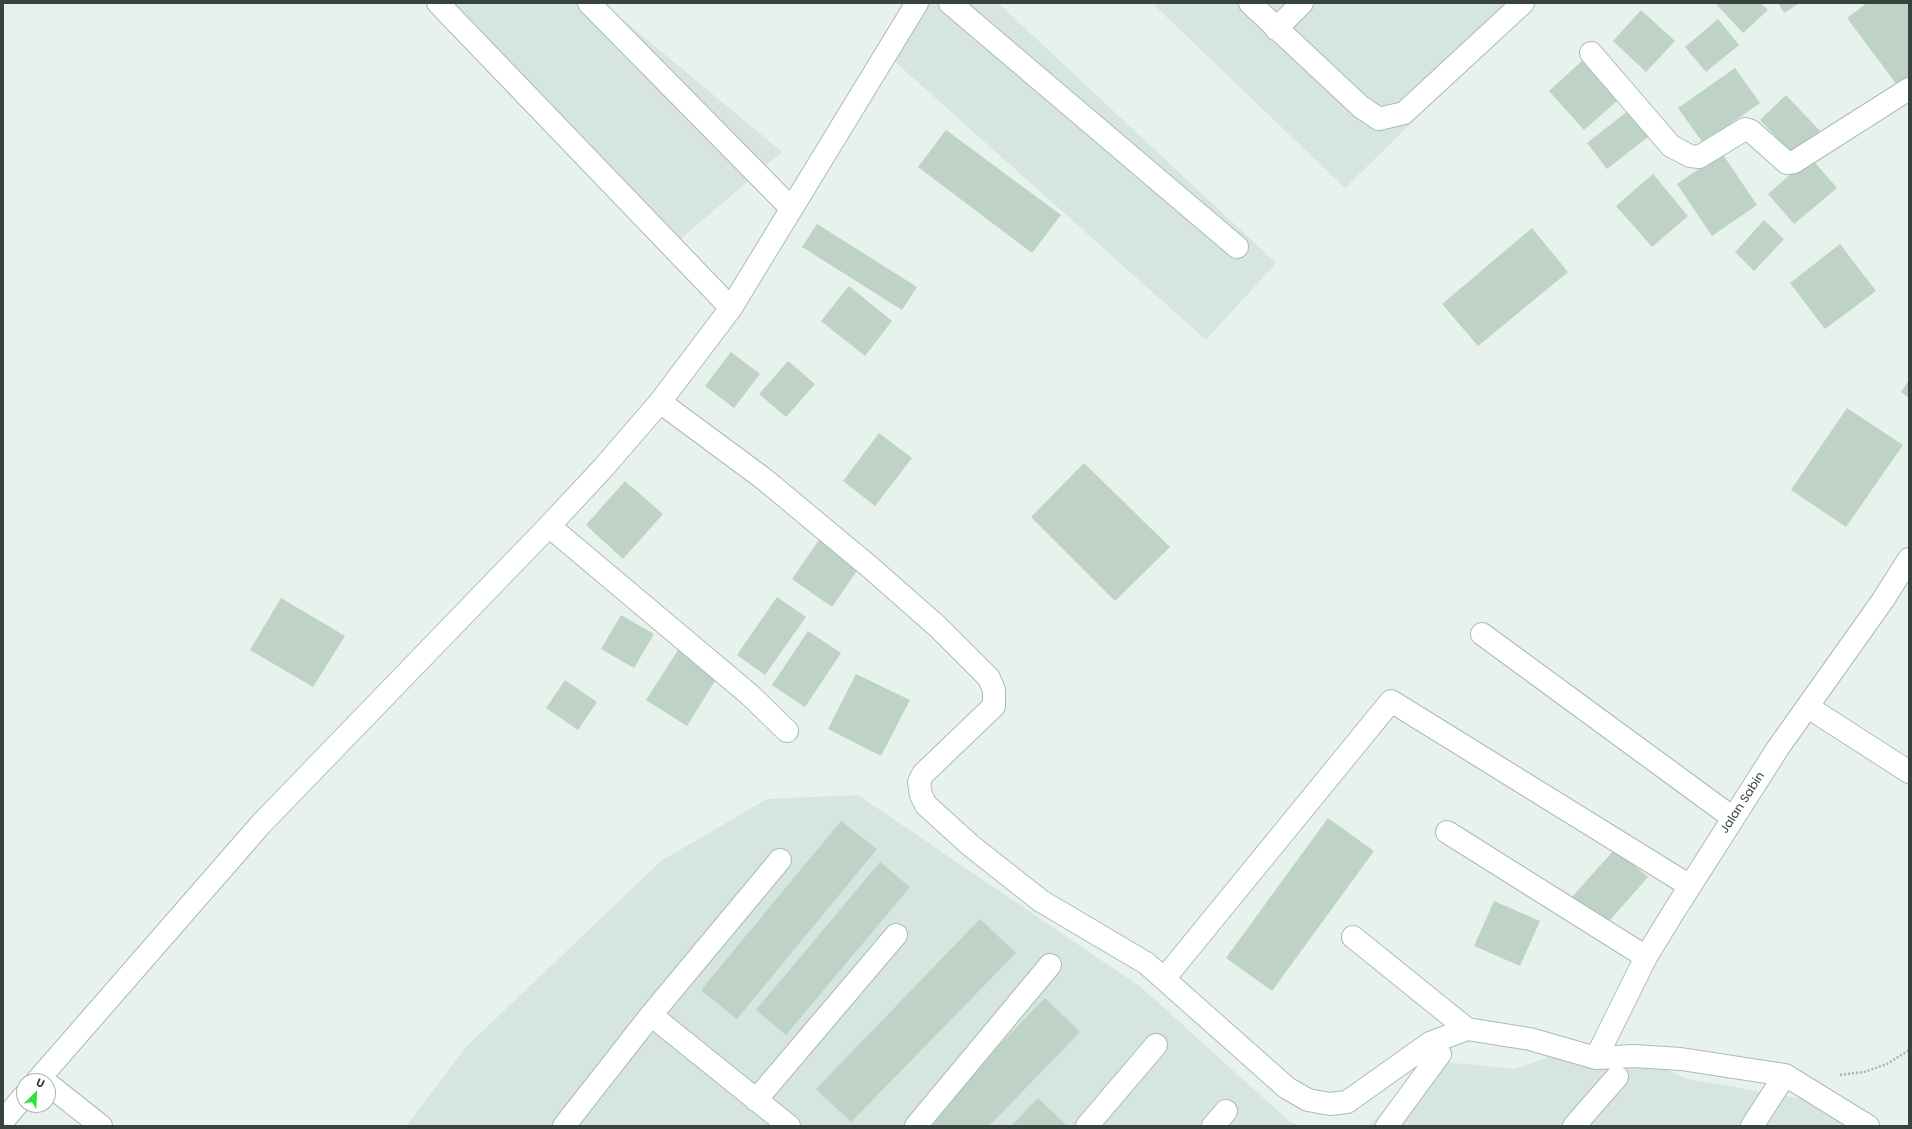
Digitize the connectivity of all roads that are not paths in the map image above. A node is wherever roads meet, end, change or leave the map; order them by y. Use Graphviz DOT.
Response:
graph roads {
  1 [pos="438,3"];
  2 [pos="589,3"];
  3 [pos="917,3"];
  4 [pos="950,3"];
  5 [pos="1250,3"];
  6 [pos="1302,3"];
  7 [pos="1523,3"];
  8 [pos="1276,29"];
  9 [pos="1591,53"];
  10 [pos="1909,89"];
  11 [pos="791,208"];
  12 [pos="1237,247"];
  13 [pos="731,308"];
  14 [pos="660,402"];
  15 [pos="549,526"];
  16 [pos="1909,559"];
  17 [pos="1482,634"];
  18 [pos="1808,707"];
  19 [pos="788,731"];
  20 [pos="1909,772"];
  21 [pos="1733,818"];
  22 [pos="1448,832"];
  23 [pos="780,860"];
  24 [pos="1690,886"];
  25 [pos="896,935"];
  26 [pos="1353,937"];
  27 [pos="1646,958"];
  28 [pos="1050,965"];
  29 [pos="1164,979"];
  30 [pos="651,1015"];
  31 [pos="1468,1029"];
  32 [pos="1156,1045"];
  33 [pos="1440,1054"];
  34 [pos="1596,1058"];
  35 [pos="49,1073"];
  36 [pos="1785,1075"];
  37 [pos="1617,1077"];
  38 [pos="56,1092"];
  39 [pos="756,1100"];
  40 [pos="16,1105"];
  41 [pos="3,1120"];
  42 [pos="101,1126"];
  43 [pos="565,1126"];
  44 [pos="789,1126"];
  45 [pos="916,1126"];
  46 [pos="1087,1126"];
  47 [pos="1387,1126"];
  48 [pos="1574,1126"];
  49 [pos="1752,1126"];
  50 [pos="1868,1126"];
  1 -- 13 [label="street"];
  2 -- 11 [label="street"];
  3 -- 11 [label="street"];
  4 -- 12 [label="street"];
  5 -- 8 [label="street"];
  6 -- 8 [label="street"];
  7 -- 8 [label="street"];
  9 -- 10 [label="street"];
  11 -- 13 [label="street"];
  13 -- 14 [label="street"];
  14 -- 15 [label="street"];
  14 -- 29 [label="street"];
  15 -- 19 [label="street"];
  15 -- 35 [label="street"];
  16 -- 18 [label="street, Jalan Sabin"];
  17 -- 21 [label="street"];
  18 -- 20 [label="street"];
  18 -- 21 [label="street, Jalan Sabin"];
  21 -- 24 [label="street, Jalan Sabin"];
  22 -- 27 [label="street"];
  23 -- 30 [label="street"];
  24 -- 27 [label="street, Jalan Sabin"];
  24 -- 29 [label="street"];
  25 -- 39 [label="street"];
  26 -- 31 [label="street"];
  27 -- 34 [label="street, Jalan Sabin"];
  28 -- 45 [label="street"];
  29 -- 31 [label="street"];
  30 -- 39 [label="street"];
  30 -- 43 [label="street"];
  31 -- 34 [label="street"];
  32 -- 46 [label="street"];
  33 -- 47 [label="street"];
  34 -- 36 [label="street"];
  36 -- 49 [label="street"];
  36 -- 50 [label="street"];
  37 -- 48 [label="street"];
  38 -- 42 [label="street"];
  39 -- 44 [label="street"];
  40 -- 41 [label="street"];
}
